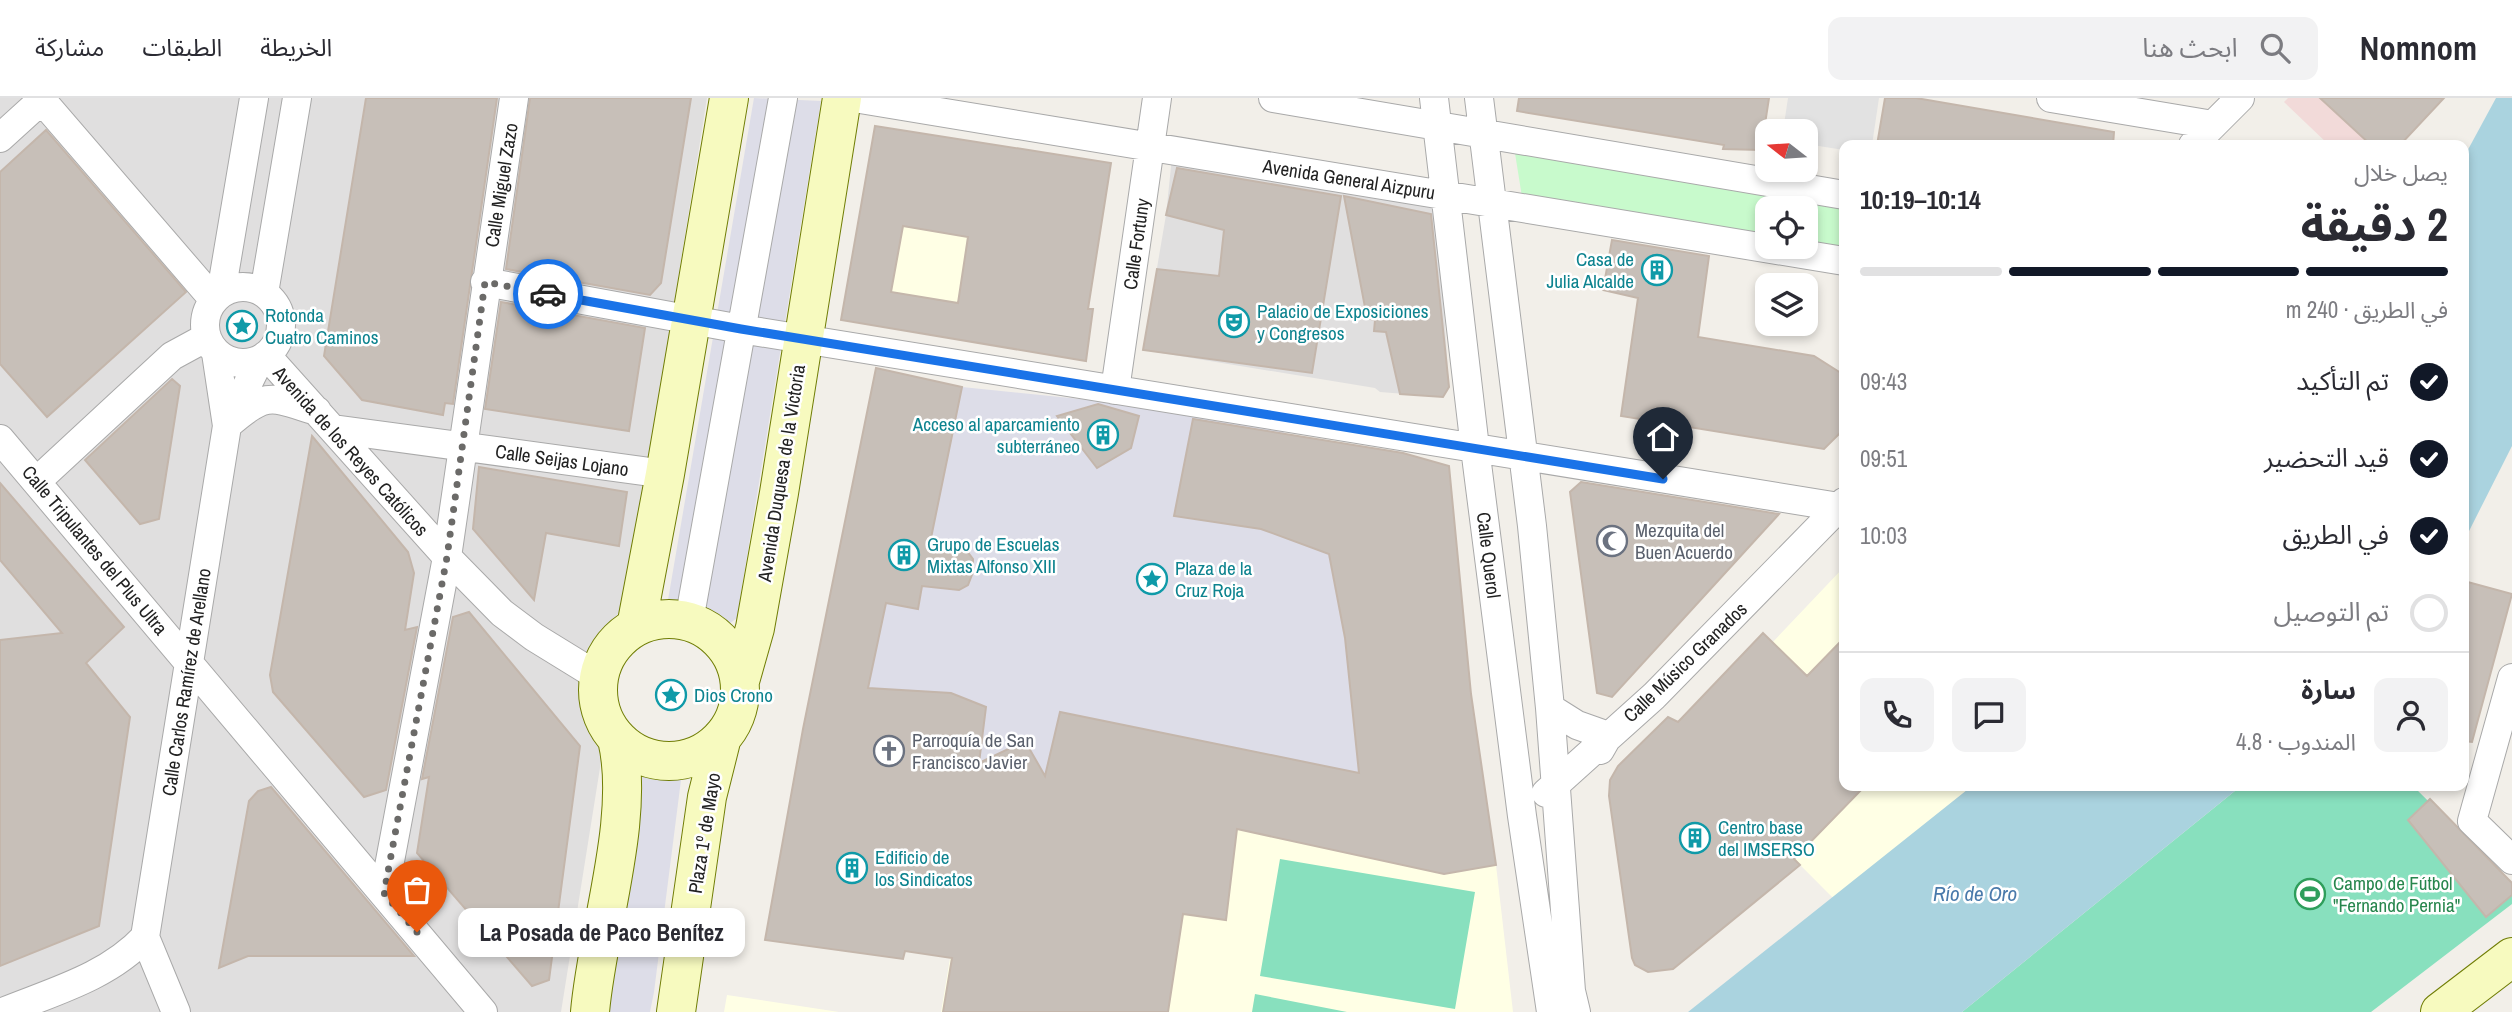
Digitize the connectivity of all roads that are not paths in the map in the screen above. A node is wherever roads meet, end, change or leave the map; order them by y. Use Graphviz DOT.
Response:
graph roads {
  1 [pos="254,98"];
  2 [pos="297,98"];
  3 [pos="514,98"];
  4 [pos="729,98"];
  5 [pos="783,98"];
  6 [pos="842,98"];
  7 [pos="854,98"];
  8 [pos="1157,98"];
  9 [pos="1273,98"];
  10 [pos="1434,98"];
  11 [pos="1479,98"];
  12 [pos="2051,98"];
  13 [pos="2240,98"];
  14 [pos="42,99"];
  15 [pos="1438,126"];
  16 [pos="1485,134"];
  17 [pos="2203,135"];
  18 [pos="0,138"];
  19 [pos="1150,147"];
  20 [pos="1839,194"];
  21 [pos="1448,195"];
  22 [pos="1494,203"];
  23 [pos="1839,260"];
  24 [pos="485,282"];
  25 [pos="264,293"];
  26 [pos="217,297"];
  27 [pos="691,320"];
  28 [pos="741,329"];
  29 [pos="803,339"];
  30 [pos="211,345"];
  31 [pos="263,357"];
  32 [pos="1115,390"];
  33 [pos="325,420"];
  34 [pos="227,426"];
  35 [pos="0,439"];
  36 [pos="462,447"];
  37 [pos="1475,448"];
  38 [pos="1523,456"];
  39 [pos="665,474"];
  40 [pos="37,481"];
  41 [pos="1839,505"];
  42 [pos="1839,508"];
  43 [pos="447,557"];
  44 [pos="688,621"];
  45 [pos="636,627"];
  46 [pos="189,661"];
  47 [pos="599,677"];
  48 [pos="2512,678"];
  49 [pos="740,681"];
  50 [pos="1550,708"];
  51 [pos="1608,736"];
  52 [pos="722,737"];
  53 [pos="617,739"];
  54 [pos="1555,785"];
  55 [pos="1522,816"];
  56 [pos="1559,826"];
  57 [pos="2512,860"];
  58 [pos="384,893"];
  59 [pos="145,937"];
  60 [pos="2512,957"];
  61 [pos="2462,1006"];
  62 [pos="589,1009"];
  63 [pos="3,1012"];
  64 [pos="176,1012"];
  65 [pos="483,1012"];
  66 [pos="676,1012"];
  67 [pos="1551,1012"];
  68 [pos="1576,1012"];
  1 -- 26 [label="street"];
  2 -- 25 [label="street"];
  3 -- 24 [label="street, Calle Miguel Zazo"];
  4 -- 27 [label="main road"];
  5 -- 28 [label="street"];
  6 -- 29 [label="main road, Avenida Duquesa de la Victoria"];
  7 -- 19 [label="street, Avenida General Aizpuru"];
  8 -- 19 [label="street, Calle Fortuny"];
  9 -- 15 [label="street"];
  10 -- 15 [label="street, Calle Querol"];
  11 -- 16 [label="street"];
  12 -- 17 [label="street"];
  13 -- 17 [label="street"];
  14 -- 18 [label="street"];
  14 -- 26 [label="street"];
  15 -- 16 [label="street"];
  15 -- 21 [label="street, Calle Querol"];
  16 -- 20 [label="street"];
  16 -- 22 [label="street"];
  19 -- 21 [label="street, Avenida General Aizpuru"];
  19 -- 32 [label="street, Calle Fortuny"];
  21 -- 22 [label="street, Avenida General Aizpuru"];
  21 -- 37 [label="street, Calle Querol"];
  22 -- 23 [label="street, Avenida General Aizpuru"];
  22 -- 38 [label="street"];
  24 -- 27 [label="street"];
  24 -- 36 [label="street, Calle Miguel Zazo"];
  25 -- 26 [label="street"];
  25 -- 31 [label="street"];
  26 -- 30 [label="street"];
  27 -- 28 [label="street"];
  27 -- 39 [label="main road"];
  28 -- 29 [label="street"];
  28 -- 44 [label="street"];
  29 -- 32 [label="street"];
  29 -- 49 [label="main road, Avenida Duquesa de la Victoria"];
  30 -- 31 [label="street"];
  30 -- 34 [label="street, Calle Carlos Ramírez de Arellano"];
  30 -- 40 [label="street"];
  31 -- 33 [label="street, Avenida de los Reyes Católicos"];
  31 -- 34 [label="street, Calle Carlos Ramírez de Arellano"];
  32 -- 37 [label="street"];
  33 -- 34 [label="street"];
  33 -- 36 [label="street, Calle Seijas Lojano"];
  33 -- 43 [label="street, Avenida de los Reyes Católicos"];
  34 -- 46 [label="street, Calle Carlos Ramírez de Arellano"];
  35 -- 40 [label="street, Calle Tripulantes del Plus Ultra"];
  36 -- 39 [label="street, Calle Seijas Lojano"];
  36 -- 43 [label="street, Calle Miguel Zazo"];
  37 -- 38 [label="street"];
  37 -- 55 [label="street, Calle Querol"];
  38 -- 41 [label="street"];
  38 -- 50 [label="street"];
  39 -- 45 [label="main road"];
  40 -- 46 [label="street, Calle Tripulantes del Plus Ultra"];
  42 -- 51 [label="street, Calle Músico Granados"];
  43 -- 47 [label="street, Avenida de los Reyes Católicos"];
  43 -- 58 [label="street, Calle Miguel Zazo"];
  44 -- 45 [label="main road"];
  44 -- 49 [label="main road"];
  45 -- 47 [label="main road"];
  46 -- 58 [label="street, Calle Tripulantes del Plus Ultra"];
  46 -- 59 [label="street, Calle Carlos Ramírez de Arellano"];
  47 -- 53 [label="main road"];
  48 -- 57 [label="street"];
  49 -- 52 [label="main road"];
  50 -- 51 [label="street"];
  50 -- 54 [label="street"];
  51 -- 54 [label="street, Calle Músico Granados"];
  51 -- 56 [label="street"];
  52 -- 53 [label="main road"];
  52 -- 66 [label="main road, Plaza 1º de Mayo"];
  53 -- 62 [label="main road"];
  54 -- 55 [label="street, Calle Músico Granados"];
  54 -- 56 [label="street"];
  55 -- 67 [label="street, Calle Querol"];
  56 -- 68 [label="street"];
  58 -- 65 [label="street, Calle Tripulantes del Plus Ultra"];
  59 -- 63 [label="street"];
  59 -- 64 [label="street"];
  60 -- 61 [label="main road"];
}
